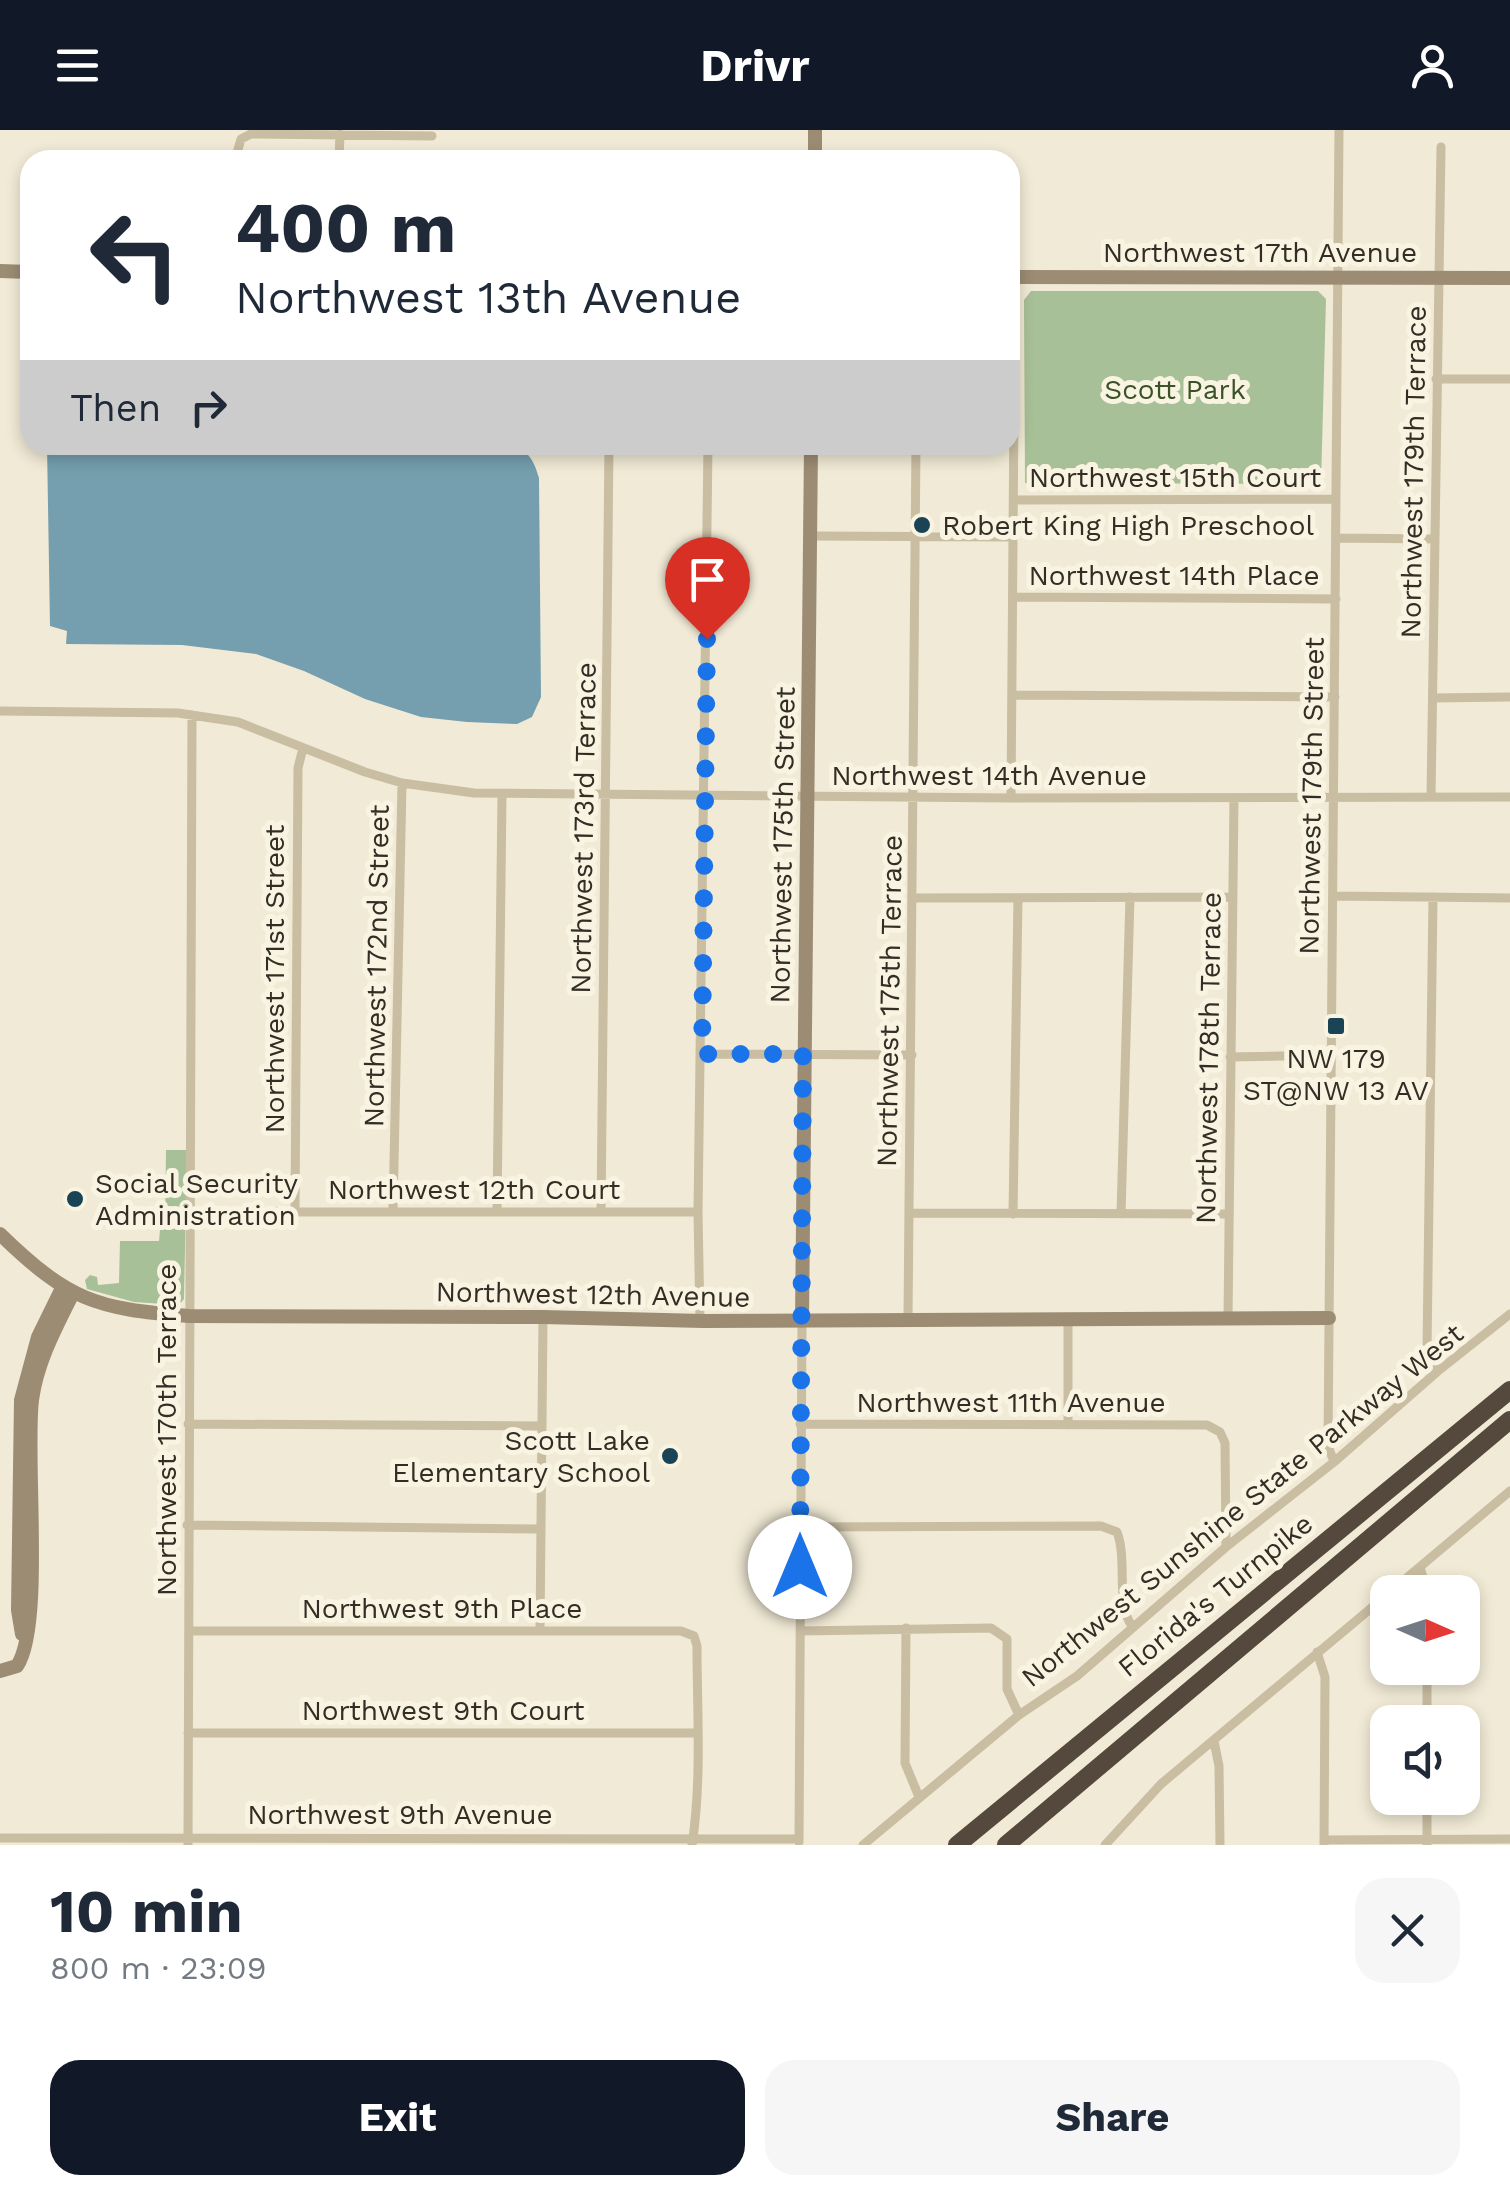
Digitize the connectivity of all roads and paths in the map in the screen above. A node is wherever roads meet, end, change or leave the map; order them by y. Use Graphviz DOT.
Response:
graph roads {
  1 [pos="1338,130"];
  2 [pos="290,132"];
  3 [pos="340,134"];
  4 [pos="432,136"];
  5 [pos="1441,147"];
  6 [pos="238,150"];
  7 [pos="340,150"];
  8 [pos="1337,276"];
  9 [pos="1020,277"];
  10 [pos="1438,277"];
  11 [pos="1510,278"];
  12 [pos="1436,379"];
  13 [pos="1510,379"];
  14 [pos="609,455"];
  15 [pos="708,455"];
  16 [pos="811,455"];
  17 [pos="916,455"];
  18 [pos="1014,455"];
  19 [pos="1014,500"];
  20 [pos="1336,500"];
  21 [pos="811,536"];
  22 [pos="916,537"];
  23 [pos="1013,537"];
  24 [pos="1336,538"];
  25 [pos="1435,538"];
  26 [pos="1013,597"];
  27 [pos="1336,599"];
  28 [pos="1012,695"];
  29 [pos="1335,697"];
  30 [pos="1510,697"];
  31 [pos="1433,698"];
  32 [pos="0,711"];
  33 [pos="192,715"];
  34 [pos="303,748"];
  35 [pos="402,783"];
  36 [pos="502,794"];
  37 [pos="706,794"];
  38 [pos="606,796"];
  39 [pos="810,797"];
  40 [pos="1333,797"];
  41 [pos="1430,797"];
  42 [pos="1510,797"];
  43 [pos="913,798"];
  44 [pos="1012,798"];
  45 [pos="1234,798"];
  46 [pos="1333,896"];
  47 [pos="1433,897"];
  48 [pos="912,898"];
  49 [pos="1018,898"];
  50 [pos="1130,898"];
  51 [pos="1232,898"];
  52 [pos="1510,898"];
  53 [pos="702,1054"];
  54 [pos="803,1054"];
  55 [pos="912,1056"];
  56 [pos="1331,1056"];
  57 [pos="1230,1057"];
  58 [pos="393,1210"];
  59 [pos="498,1211"];
  60 [pos="600,1211"];
  61 [pos="190,1212"];
  62 [pos="295,1212"];
  63 [pos="698,1212"];
  64 [pos="909,1213"];
  65 [pos="1013,1214"];
  66 [pos="1121,1214"];
  67 [pos="1229,1214"];
  68 [pos="0,1234"];
  69 [pos="68,1290"];
  70 [pos="1510,1314"];
  71 [pos="189,1316"];
  72 [pos="543,1316"];
  73 [pos="908,1318"];
  74 [pos="1068,1318"];
  75 [pos="1228,1318"];
  76 [pos="1329,1318"];
  77 [pos="802,1320"];
  78 [pos="700,1321"];
  79 [pos="1438,1371"];
  80 [pos="1510,1390"];
  81 [pos="1510,1420"];
  82 [pos="188,1424"];
  83 [pos="800,1424"];
  84 [pos="540,1426"];
  85 [pos="1068,1426"];
  86 [pos="1334,1462"];
  87 [pos="1510,1491"];
  88 [pos="188,1525"];
  89 [pos="799,1527"];
  90 [pos="540,1529"];
  91 [pos="1226,1547"];
  92 [pos="1420,1568"];
  93 [pos="1411,1575"];
  94 [pos="1422,1575"];
  95 [pos="1370,1608"];
  96 [pos="1132,1626"];
  97 [pos="906,1628"];
  98 [pos="540,1630"];
  99 [pos="189,1631"];
  100 [pos="800,1632"];
  101 [pos="1317,1652"];
  102 [pos="0,1671"];
  103 [pos="1019,1716"];
  104 [pos="188,1732"];
  105 [pos="697,1733"];
  106 [pos="1214,1741"];
  107 [pos="919,1797"];
  108 [pos="1427,1815"];
  109 [pos="0,1838"];
  110 [pos="1510,1840"];
  111 [pos="188,1841"];
  112 [pos="290,1841"];
  113 [pos="389,1841"];
  114 [pos="485,1841"];
  115 [pos="588,1841"];
  116 [pos="78,1842"];
  117 [pos="692,1842"];
  118 [pos="799,1842"];
  119 [pos="1324,1843"];
  120 [pos="1427,1843"];
  121 [pos="863,1845"];
  122 [pos="957,1845"];
  123 [pos="1006,1845"];
  124 [pos="1105,1845"];
  125 [pos="1220,1845"];
  1 -- 8 [label="street, Northwest 179th Street"];
  2 -- 3 [label="street"];
  2 -- 6 [label="street"];
  3 -- 4 [label="street"];
  3 -- 7 [label="street"];
  5 -- 10 [label="street, Northwest 179th Terrace"];
  8 -- 9 [label="street, Northwest 17th Avenue"];
  8 -- 10 [label="street, Northwest 17th Avenue"];
  8 -- 20 [label="street, Northwest 179th Street"];
  10 -- 11 [label="street, Northwest 17th Avenue"];
  10 -- 12 [label="street, Northwest 179th Terrace"];
  12 -- 13 [label="street"];
  12 -- 25 [label="street, Northwest 179th Terrace"];
  14 -- 38 [label="street, Northwest 173rd Terrace"];
  15 -- 37 [label="street"];
  16 -- 21 [label="street, Northwest 175th Street"];
  17 -- 22 [label="street, Northwest 175th Terrace"];
  18 -- 19 [label="street"];
  19 -- 20 [label="street, Northwest 15th Court"];
  19 -- 23 [label="street"];
  20 -- 24 [label="street, Northwest 179th Street"];
  21 -- 22 [label="street"];
  21 -- 39 [label="street, Northwest 175th Street"];
  22 -- 23 [label="street"];
  22 -- 43 [label="street, Northwest 175th Terrace"];
  23 -- 26 [label="street"];
  24 -- 25 [label="street"];
  24 -- 27 [label="street, Northwest 179th Street"];
  25 -- 31 [label="street, Northwest 179th Terrace"];
  26 -- 27 [label="street, Northwest 14th Place"];
  26 -- 28 [label="street"];
  27 -- 29 [label="street, Northwest 179th Street"];
  28 -- 29 [label="street"];
  28 -- 44 [label="street"];
  29 -- 40 [label="street, Northwest 179th Street"];
  30 -- 31 [label="street"];
  31 -- 41 [label="street, Northwest 179th Terrace"];
  32 -- 33 [label="street, Northwest 14th Avenue"];
  33 -- 34 [label="street, Northwest 14th Avenue"];
  33 -- 61 [label="street, Northwest 170th Terrace"];
  34 -- 35 [label="street, Northwest 14th Avenue"];
  34 -- 62 [label="street, Northwest 171st Street"];
  35 -- 36 [label="street, Northwest 14th Avenue"];
  35 -- 58 [label="street, Northwest 172nd Street"];
  36 -- 38 [label="street, Northwest 14th Avenue"];
  36 -- 59 [label="street"];
  37 -- 38 [label="street, Northwest 14th Avenue"];
  37 -- 39 [label="street, Northwest 14th Avenue"];
  37 -- 53 [label="street"];
  38 -- 60 [label="street, Northwest 173rd Terrace"];
  39 -- 43 [label="street, Northwest 14th Avenue"];
  39 -- 54 [label="street, Northwest 175th Street"];
  40 -- 41 [label="street, Northwest 14th Avenue"];
  40 -- 45 [label="street, Northwest 14th Avenue"];
  40 -- 46 [label="street, Northwest 179th Street"];
  41 -- 42 [label="street, Northwest 14th Avenue"];
  43 -- 44 [label="street, Northwest 14th Avenue"];
  43 -- 48 [label="street, Northwest 175th Terrace"];
  44 -- 45 [label="street, Northwest 14th Avenue"];
  45 -- 51 [label="street, Northwest 178th Terrace"];
  46 -- 47 [label="street"];
  46 -- 56 [label="street, Northwest 179th Street"];
  47 -- 52 [label="street"];
  47 -- 79 [label="street"];
  48 -- 49 [label="street"];
  48 -- 55 [label="street, Northwest 175th Terrace"];
  49 -- 50 [label="street"];
  49 -- 65 [label="street"];
  50 -- 51 [label="street"];
  50 -- 66 [label="street"];
  51 -- 57 [label="street, Northwest 178th Terrace"];
  53 -- 54 [label="street"];
  53 -- 63 [label="street"];
  54 -- 55 [label="street"];
  54 -- 77 [label="street, Northwest 175th Street"];
  55 -- 64 [label="street, Northwest 175th Terrace"];
  56 -- 57 [label="street"];
  56 -- 76 [label="street, Northwest 179th Street"];
  57 -- 67 [label="street, Northwest 178th Terrace"];
  58 -- 59 [label="street, Northwest 12th Court"];
  58 -- 62 [label="street, Northwest 12th Court"];
  59 -- 60 [label="street, Northwest 12th Court"];
  60 -- 63 [label="street, Northwest 12th Court"];
  61 -- 62 [label="street, Northwest 12th Court"];
  61 -- 71 [label="street, Northwest 170th Terrace"];
  63 -- 78 [label="street"];
  64 -- 65 [label="street"];
  64 -- 73 [label="street, Northwest 175th Terrace"];
  65 -- 66 [label="street"];
  66 -- 67 [label="street"];
  67 -- 75 [label="street, Northwest 178th Terrace"];
  68 -- 69 [label="street, Northwest 12th Avenue"];
  69 -- 71 [label="street, Northwest 12th Avenue"];
  69 -- 102 [label="street"];
  70 -- 79 [label="street, Northwest Sunshine State Parkway West"];
  71 -- 72 [label="street, Northwest 12th Avenue"];
  71 -- 82 [label="street, Northwest 170th Terrace"];
  72 -- 78 [label="street, Northwest 12th Avenue"];
  72 -- 84 [label="street"];
  73 -- 74 [label="street, Northwest 12th Avenue"];
  73 -- 77 [label="street, Northwest 12th Avenue"];
  74 -- 75 [label="street, Northwest 12th Avenue"];
  74 -- 85 [label="street"];
  75 -- 76 [label="street, Northwest 12th Avenue"];
  76 -- 86 [label="street, Northwest 179th Street"];
  77 -- 78 [label="street, Northwest 12th Avenue"];
  77 -- 83 [label="street, Northwest 175th Street"];
  79 -- 86 [label="street, Northwest Sunshine State Parkway West"];
  80 -- 122 [label="highway, Florida's Turnpike"];
  81 -- 123 [label="highway, Florida's Turnpike"];
  82 -- 84 [label="street"];
  82 -- 88 [label="street, Northwest 170th Terrace"];
  83 -- 85 [label="street, Northwest 11th Avenue"];
  83 -- 89 [label="street, Northwest 175th Street"];
  84 -- 90 [label="street"];
  85 -- 91 [label="street, Northwest 11th Avenue"];
  86 -- 91 [label="street, Northwest Sunshine State Parkway West"];
  87 -- 92 [label="street"];
  88 -- 90 [label="street"];
  88 -- 99 [label="street, Northwest 170th Terrace"];
  89 -- 96 [label="street"];
  89 -- 100 [label="street, Northwest 175th Street"];
  90 -- 98 [label="street"];
  91 -- 96 [label="street, Northwest Sunshine State Parkway West"];
  92 -- 93 [label="street"];
  92 -- 94 [label="street"];
  95 -- 101 [label="street"];
  96 -- 103 [label="street, Northwest Sunshine State Parkway West"];
  97 -- 100 [label="street"];
  97 -- 103 [label="street"];
  97 -- 107 [label="street"];
  98 -- 99 [label="street, Northwest 9th Place"];
  98 -- 105 [label="street, Northwest 9th Place"];
  99 -- 104 [label="street, Northwest 170th Terrace"];
  100 -- 118 [label="street, Northwest 175th Street"];
  101 -- 106 [label="street"];
  101 -- 119 [label="street"];
  103 -- 107 [label="street, Northwest Sunshine State Parkway West"];
  104 -- 105 [label="street, Northwest 9th Court"];
  104 -- 111 [label="street, Northwest 170th Terrace"];
  105 -- 117 [label="street"];
  106 -- 124 [label="street"];
  106 -- 125 [label="street"];
  107 -- 121 [label="street, Northwest Sunshine State Parkway West"];
  108 -- 120 [label="street"];
  109 -- 116 [label="street, Northwest 9th Avenue"];
  110 -- 120 [label="street"];
  111 -- 112 [label="street, Northwest 9th Avenue"];
  111 -- 116 [label="street, Northwest 9th Avenue"];
  112 -- 113 [label="street, Northwest 9th Avenue"];
  113 -- 114 [label="street, Northwest 9th Avenue"];
  114 -- 115 [label="street, Northwest 9th Avenue"];
  115 -- 117 [label="street, Northwest 9th Avenue"];
  117 -- 118 [label="street, Northwest 9th Avenue"];
  119 -- 120 [label="street"];
}
